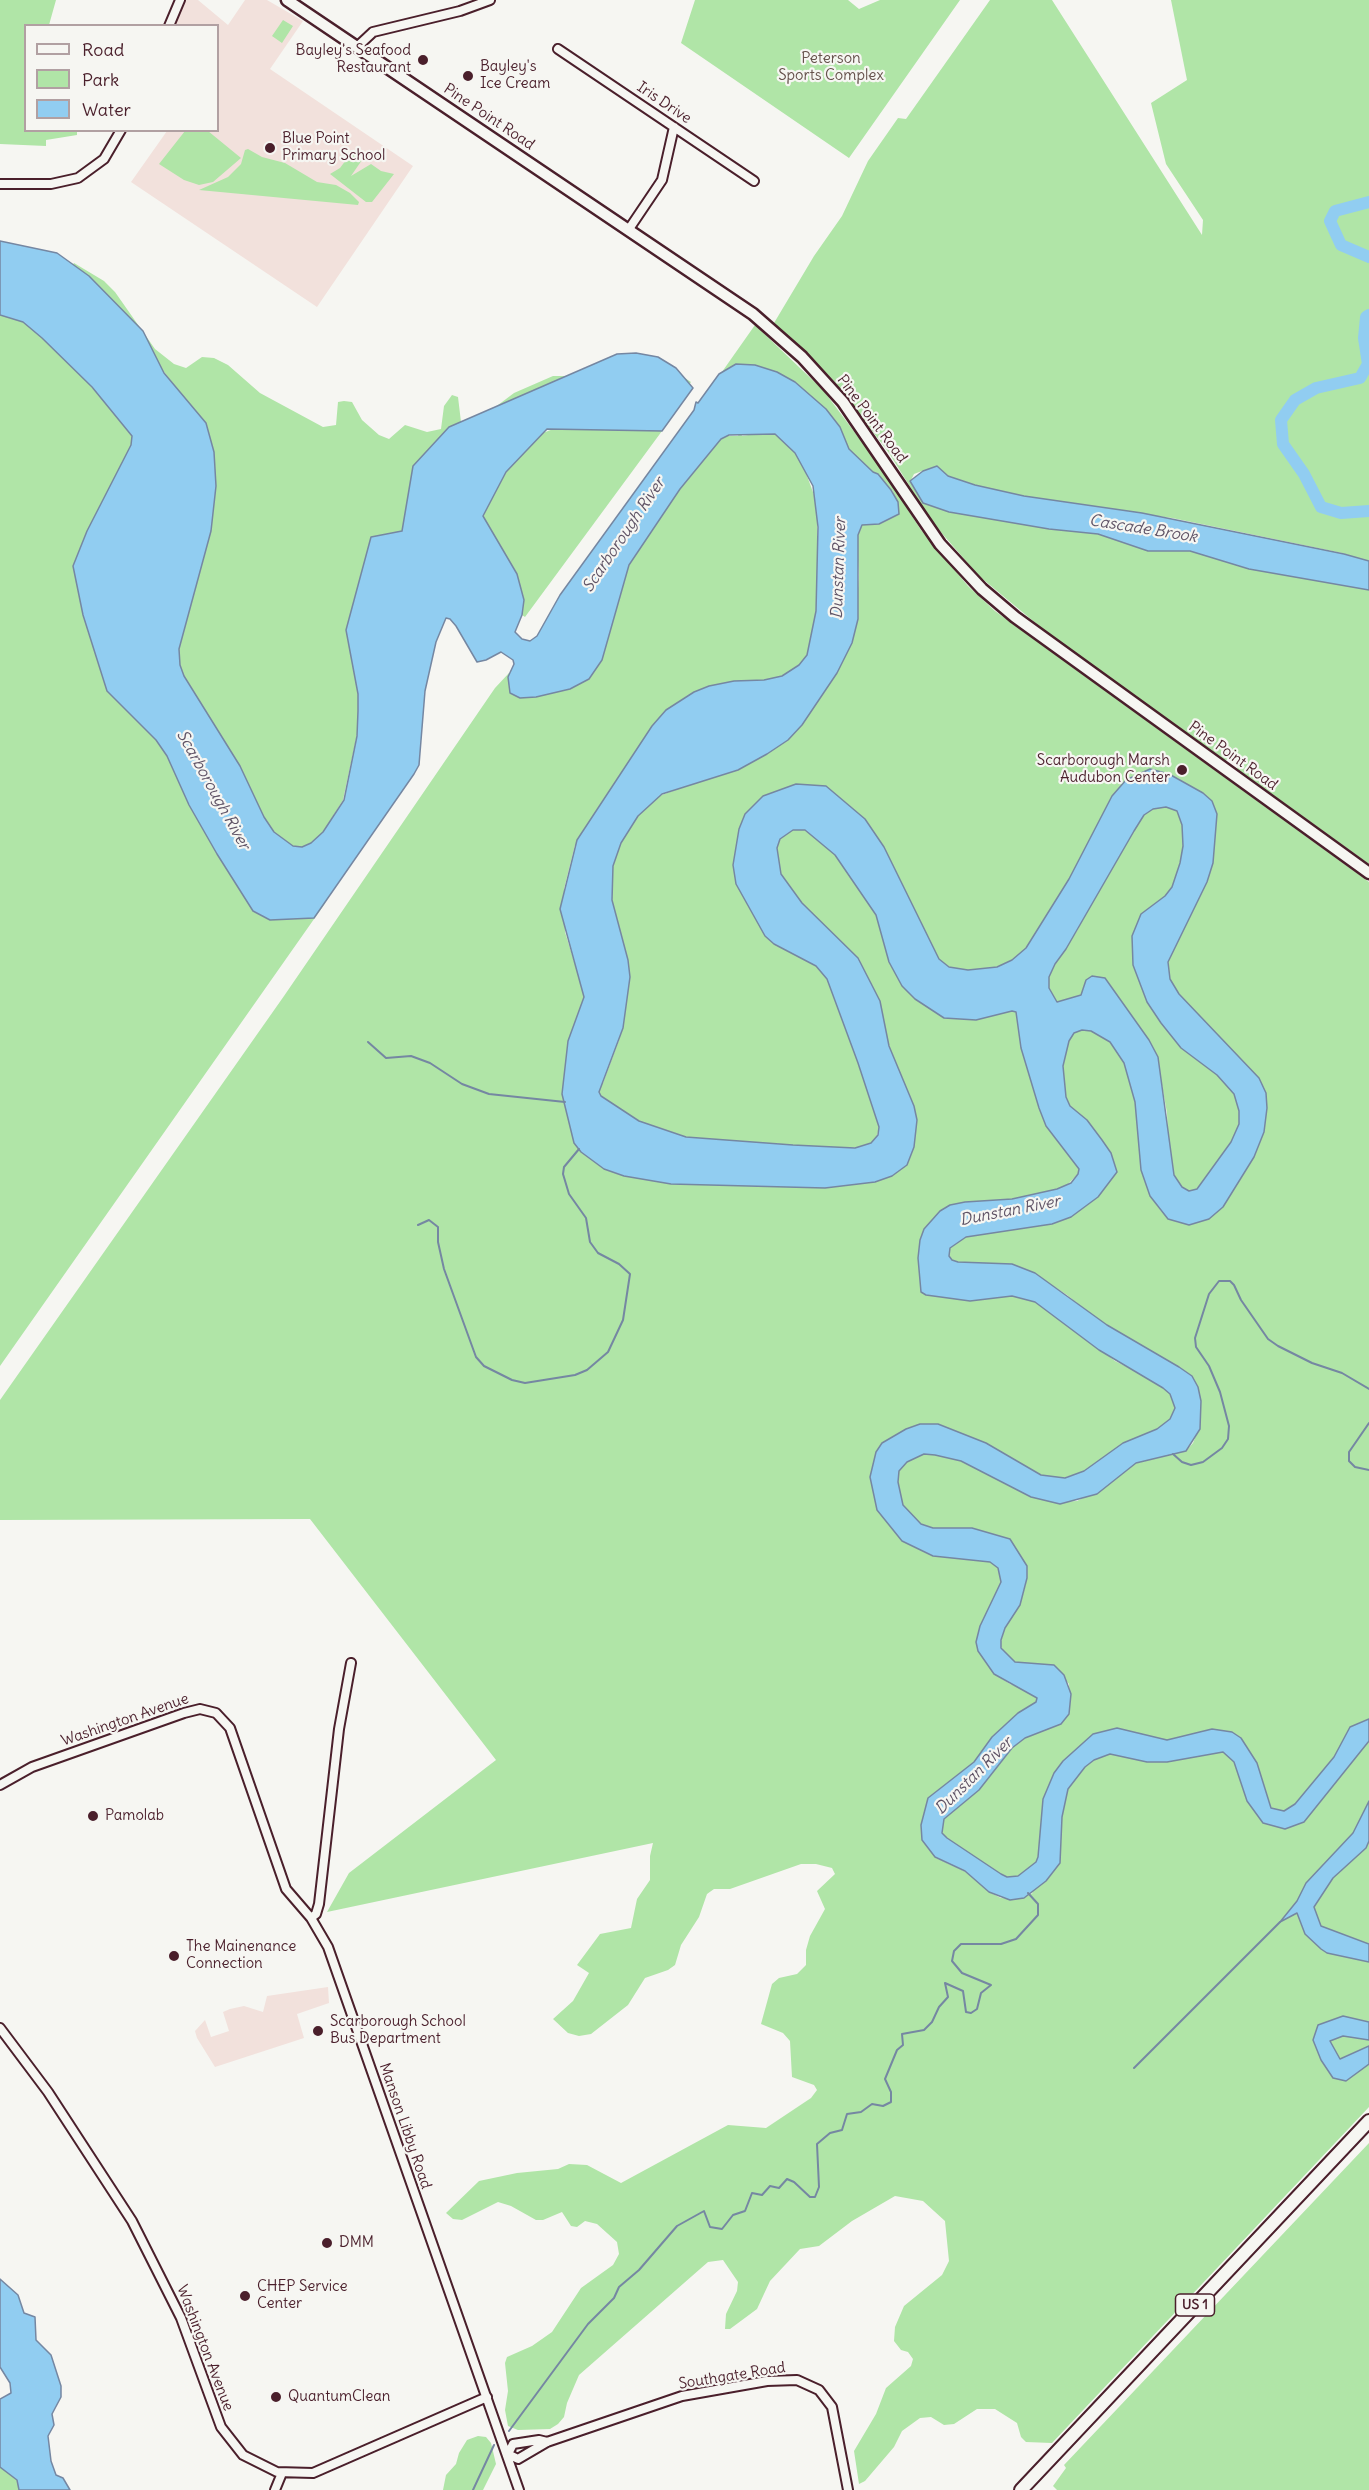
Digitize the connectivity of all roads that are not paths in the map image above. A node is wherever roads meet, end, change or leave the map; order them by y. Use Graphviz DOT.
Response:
graph roads {
  1 [pos="180,0"];
  2 [pos="287,0"];
  3 [pos="490,0"];
  4 [pos="170,24"];
  5 [pos="358,46"];
  6 [pos="558,48"];
  7 [pos="674,127"];
  8 [pos="120,132"];
  9 [pos="754,181"];
  10 [pos="0,184"];
  11 [pos="629,229"];
  12 [pos="1369,873"];
  13 [pos="351,1663"];
  14 [pos="0,1785"];
  15 [pos="311,1918"];
  16 [pos="0,2028"];
  17 [pos="1369,2121"];
  18 [pos="487,2397"];
  19 [pos="547,2442"];
  20 [pos="508,2454"];
  21 [pos="282,2473"];
  22 [pos="275,2490"];
  23 [pos="519,2490"];
  24 [pos="848,2490"];
  25 [pos="1021,2490"];
  1 -- 4 [label="street"];
  2 -- 5 [label="main road, Pine Point Road"];
  3 -- 5 [label="street"];
  5 -- 11 [label="main road, Pine Point Road"];
  6 -- 7 [label="street, Iris Drive"];
  7 -- 9 [label="street, Iris Drive"];
  7 -- 11 [label="street"];
  8 -- 10 [label="street"];
  11 -- 12 [label="main road, Pine Point Road"];
  13 -- 15 [label="street"];
  14 -- 15 [label="street, Washington Avenue"];
  15 -- 18 [label="street, Manson Libby Road"];
  16 -- 21 [label="street, Washington Avenue"];
  17 -- 25 [label="main road, US 1"];
  18 -- 20 [label="street, Manson Libby Road"];
  18 -- 21 [label="street, Washington Avenue"];
  19 -- 20 [label="street, Southgate Road"];
  19 -- 20 [label="street, Southgate Road"];
  19 -- 24 [label="street, Southgate Road"];
  20 -- 23 [label="street, Manson Libby Road"];
  21 -- 22 [label="street"];
}
